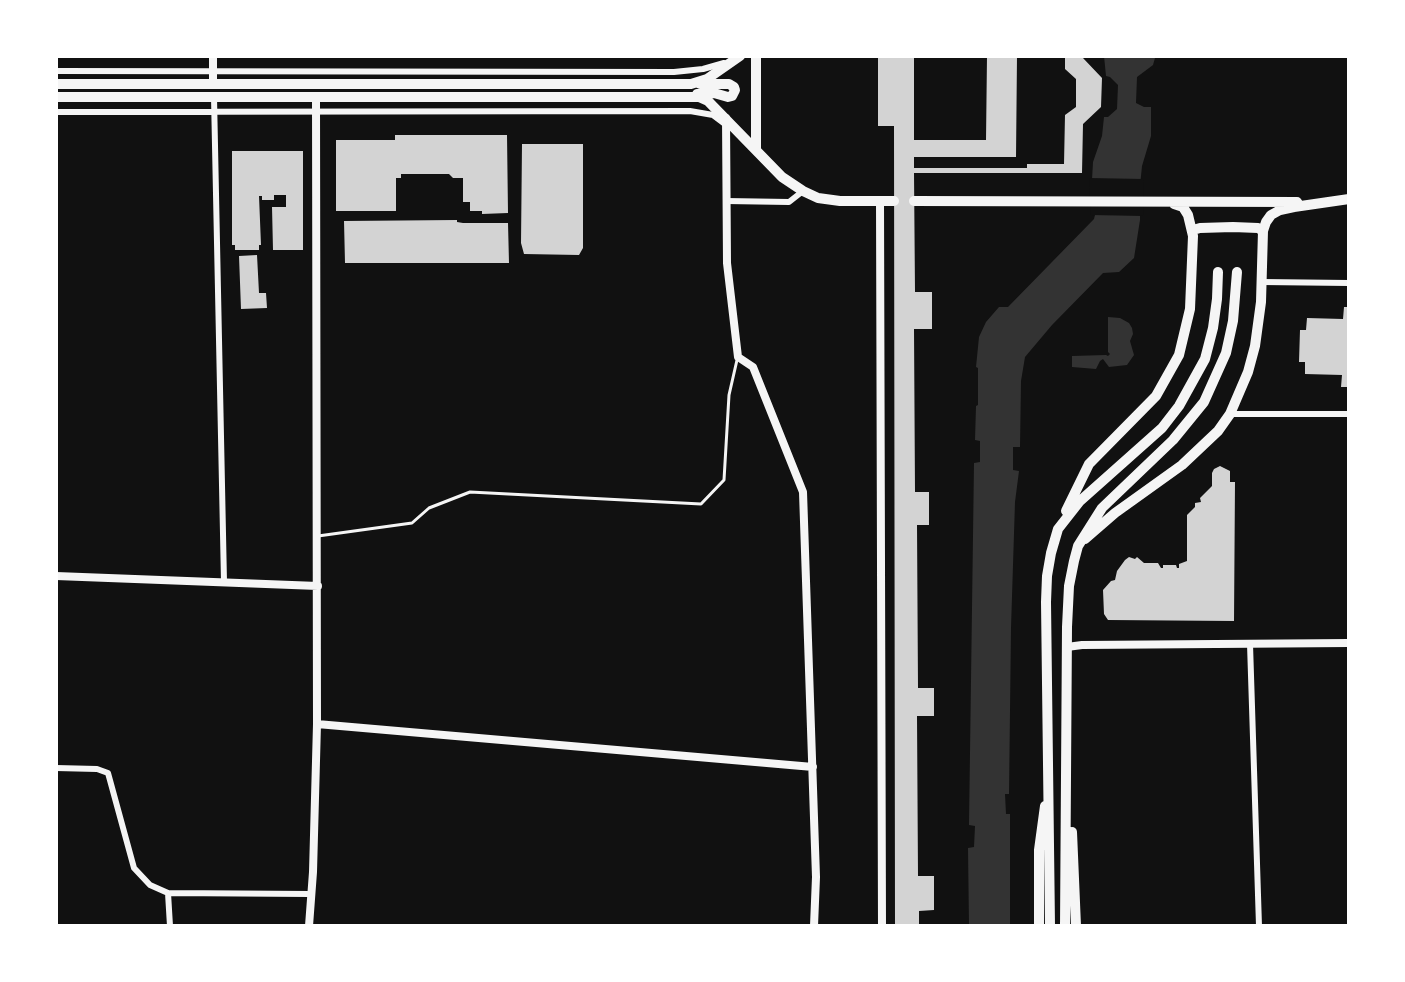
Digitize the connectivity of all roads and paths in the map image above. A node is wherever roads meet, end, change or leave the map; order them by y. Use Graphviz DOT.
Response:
graph roads {
  1 [pos="213,56"];
  2 [pos="756,56"];
  3 [pos="732,60"];
  4 [pos="56,71"];
  5 [pos="212,71"];
  6 [pos="56,84"];
  7 [pos="213,84"];
  8 [pos="691,84"];
  9 [pos="56,97"];
  10 [pos="214,97"];
  11 [pos="683,97"];
  12 [pos="316,98"];
  13 [pos="56,112"];
  14 [pos="215,112"];
  15 [pos="316,112"];
  16 [pos="726,121"];
  17 [pos="756,149"];
  18 [pos="803,191"];
  19 [pos="1349,199"];
  20 [pos="726,201"];
  21 [pos="880,201"];
  22 [pos="894,201"];
  23 [pos="914,201"];
  24 [pos="1169,201"];
  25 [pos="1323,202"];
  26 [pos="1193,230"];
  27 [pos="1263,231"];
  28 [pos="1218,272"];
  29 [pos="1237,272"];
  30 [pos="1262,282"];
  31 [pos="1349,283"];
  32 [pos="738,357"];
  33 [pos="1230,414"];
  34 [pos="1349,414"];
  35 [pos="1058,529"];
  36 [pos="318,536"];
  37 [pos="1078,546"];
  38 [pos="56,576"];
  39 [pos="224,582"];
  40 [pos="318,586"];
  41 [pos="1349,643"];
  42 [pos="1250,644"];
  43 [pos="1067,647"];
  44 [pos="317,724"];
  45 [pos="1067,765"];
  46 [pos="813,767"];
  47 [pos="56,768"];
  48 [pos="1049,789"];
  49 [pos="168,893"];
  50 [pos="310,894"];
  51 [pos="170,926"];
  52 [pos="309,926"];
  53 [pos="814,926"];
  54 [pos="882,926"];
  55 [pos="1039,926"];
  56 [pos="1050,926"];
  57 [pos="1065,926"];
  58 [pos="1076,926"];
  59 [pos="1259,926"];
  1 -- 5 [label="street"];
  2 -- 17 [label="main road"];
  3 -- 5 [label="street"];
  3 -- 8 [label="main road"];
  4 -- 5 [label="street"];
  5 -- 7 [label="street"];
  6 -- 7 [label="main road"];
  7 -- 8 [label="main road"];
  8 -- 11 [label="main road"];
  9 -- 10 [label="main road"];
  10 -- 12 [label="main road"];
  10 -- 14 [label="street"];
  11 -- 12 [label="main road"];
  11 -- 16 [label="main road"];
  12 -- 15 [label="street"];
  13 -- 14 [label="street"];
  14 -- 15 [label="street"];
  14 -- 39 [label="street"];
  15 -- 16 [label="street"];
  15 -- 36 [label="street"];
  16 -- 17 [label="main road"];
  16 -- 20 [label="street"];
  17 -- 18 [label="main road"];
  18 -- 20 [label="street"];
  18 -- 21 [label="main road"];
  19 -- 25 [label="main road"];
  20 -- 32 [label="street"];
  21 -- 22 [label="main road"];
  21 -- 54 [label="street"];
  23 -- 24 [label="main road"];
  24 -- 25 [label="main road"];
  24 -- 26 [label="main road"];
  25 -- 27 [label="main road"];
  26 -- 27 [label="main road"];
  26 -- 35 [label="main road"];
  27 -- 30 [label="main road"];
  28 -- 35 [label="main road"];
  29 -- 37 [label="main road"];
  30 -- 31 [label="street"];
  30 -- 33 [label="main road"];
  32 -- 36 [label="lane"];
  32 -- 46 [label="street"];
  33 -- 34 [label="street"];
  33 -- 37 [label="main road"];
  35 -- 48 [label="main road"];
  36 -- 40 [label="street"];
  37 -- 43 [label="main road"];
  38 -- 39 [label="street"];
  39 -- 40 [label="street"];
  40 -- 44 [label="street"];
  41 -- 42 [label="street"];
  42 -- 43 [label="street"];
  42 -- 59 [label="street"];
  43 -- 45 [label="main road"];
  44 -- 46 [label="street"];
  44 -- 50 [label="street"];
  45 -- 57 [label="main road"];
  45 -- 58 [label="main road"];
  46 -- 53 [label="street"];
  47 -- 49 [label="street"];
  48 -- 55 [label="main road"];
  48 -- 56 [label="main road"];
  49 -- 50 [label="street"];
  49 -- 51 [label="street"];
  50 -- 52 [label="street"];
}
